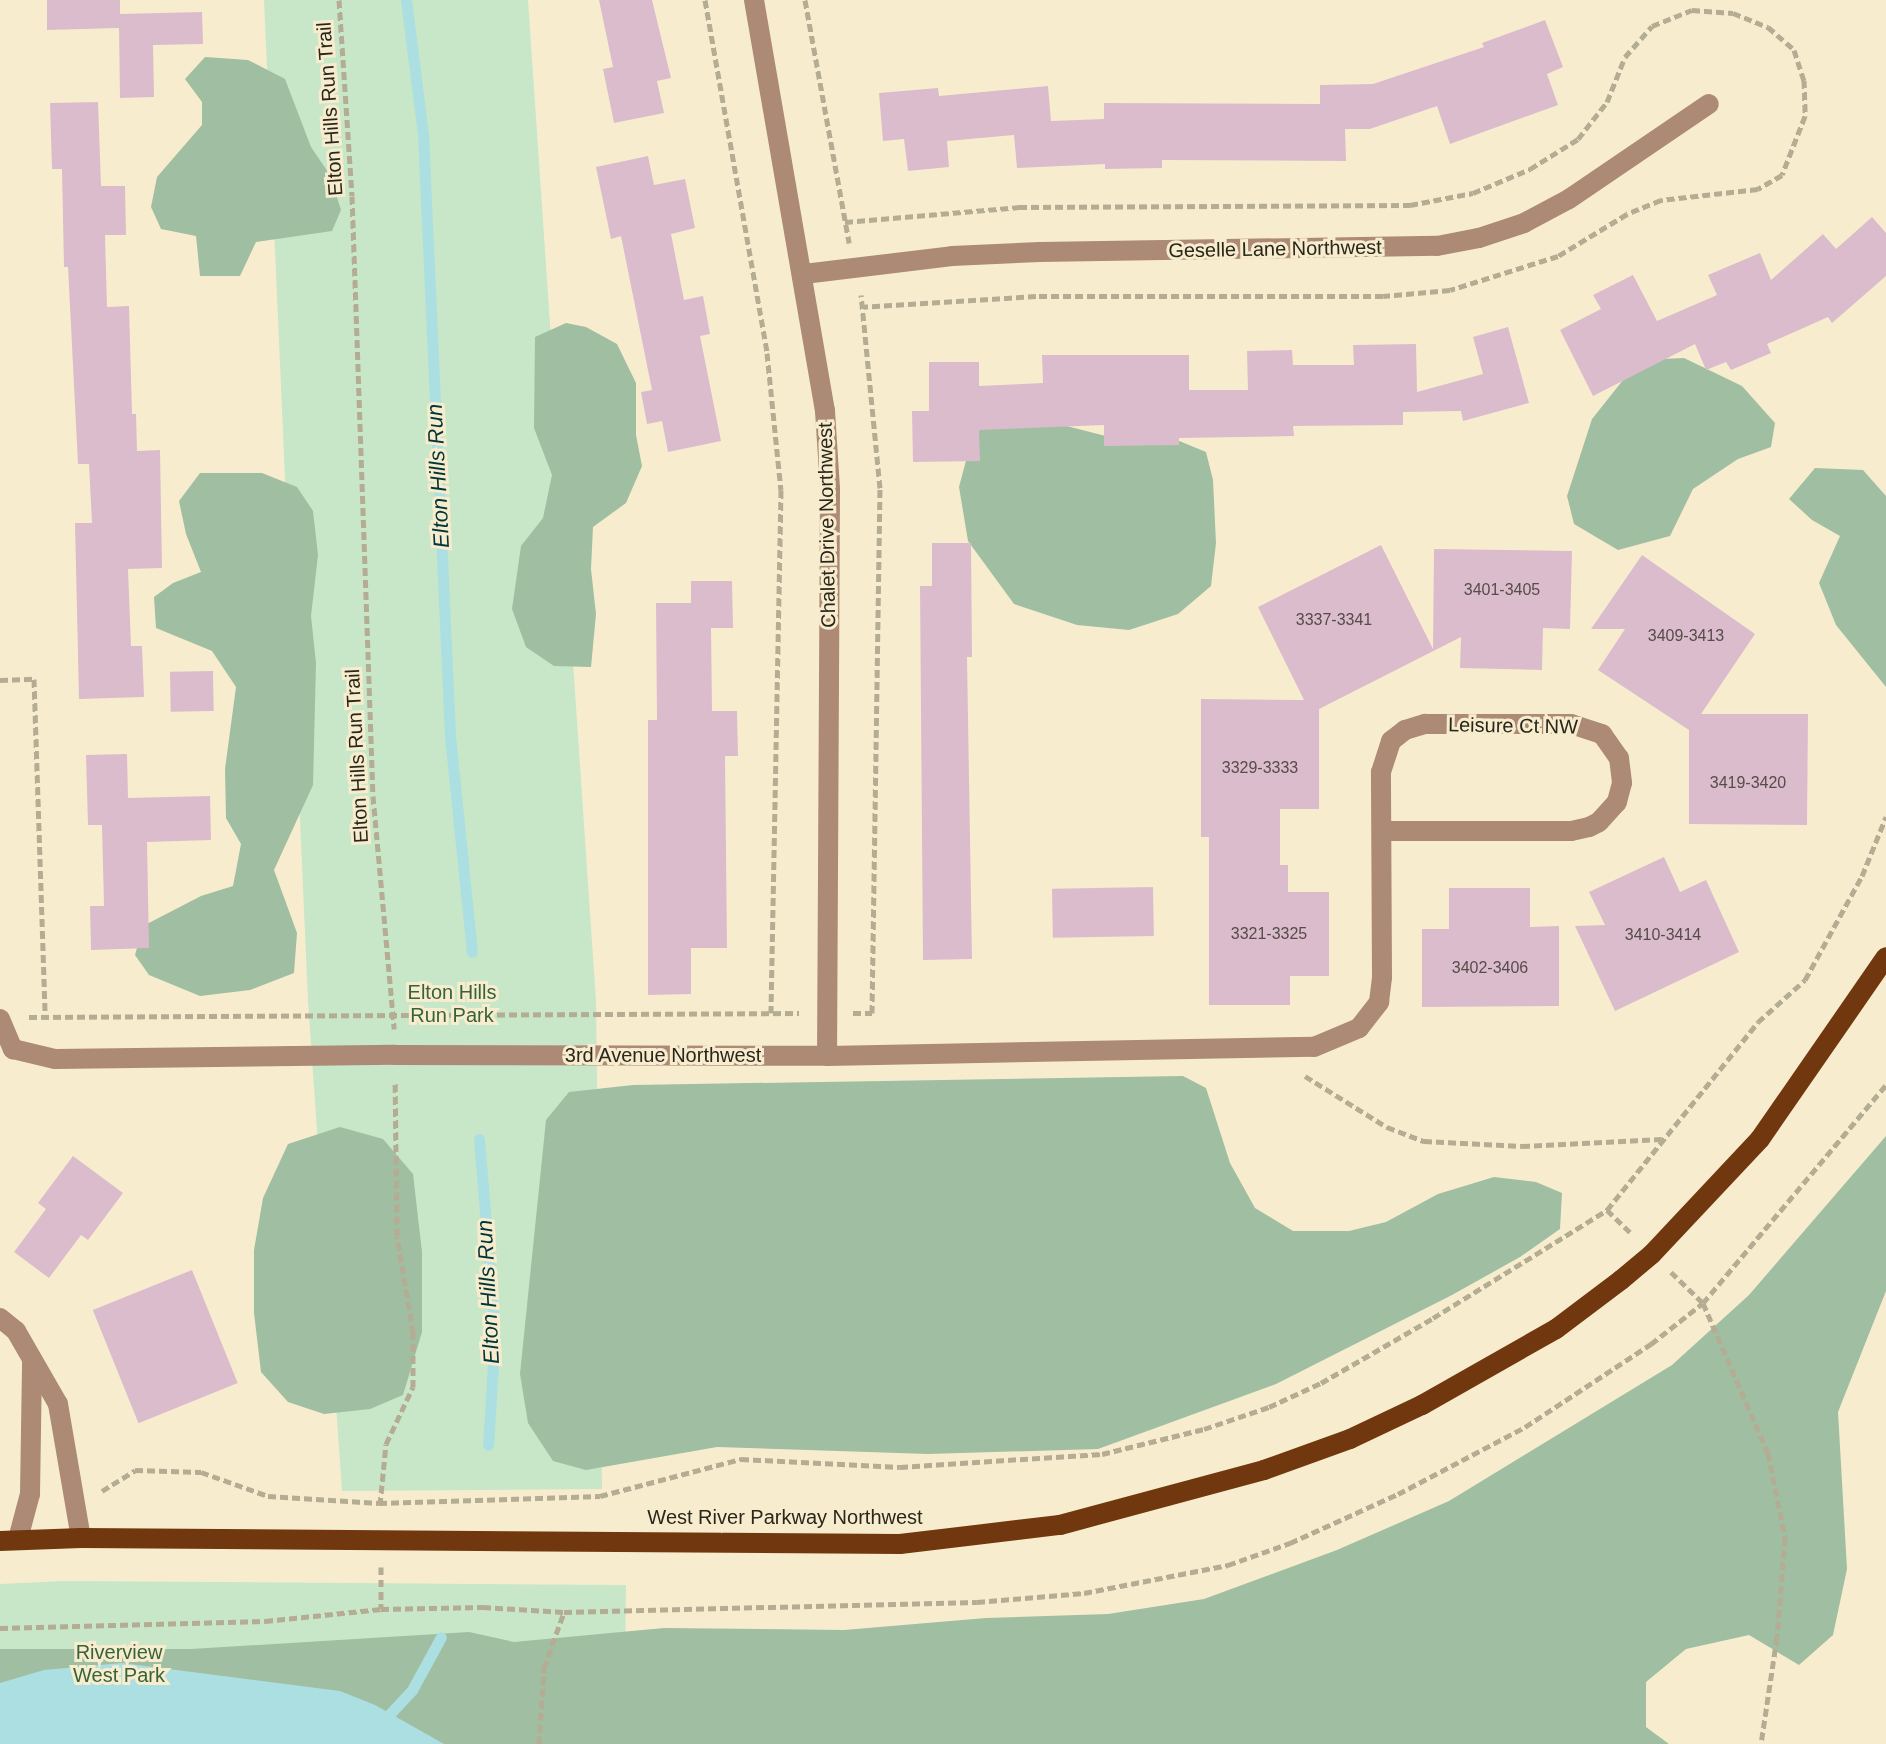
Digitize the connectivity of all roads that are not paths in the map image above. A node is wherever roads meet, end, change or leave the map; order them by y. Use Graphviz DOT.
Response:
graph roads {
  1 [pos="754,0"];
  2 [pos="1709,104"];
  3 [pos="804,274"];
  4 [pos="1382,831"];
  5 [pos="1884,964"];
  6 [pos="0,1019"];
  7 [pos="1314,1047"];
  8 [pos="827,1056"];
  9 [pos="0,1318"];
  10 [pos="32,1358"];
  11 [pos="81,1538"];
  12 [pos="9,1540"];
  1 -- 3 [label="street, Chalet Drive Northwest"];
  2 -- 3 [label="street, Geselle Lane Northwest"];
  3 -- 8 [label="street, Chalet Drive Northwest"];
  4 -- 4 [label="street, Leisure Ct NW"];
  4 -- 7 [label="street, Leisure Ct NW"];
  5 -- 11 [label="main road, West River Parkway Northwest"];
  6 -- 8 [label="street, 3rd Avenue Northwest"];
  7 -- 8 [label="street, 3rd Avenue Northwest"];
  9 -- 10 [label="street"];
  10 -- 11 [label="street"];
  10 -- 12 [label="street"];
  11 -- 12 [label="main road, West River Parkway Northwest"];
}
